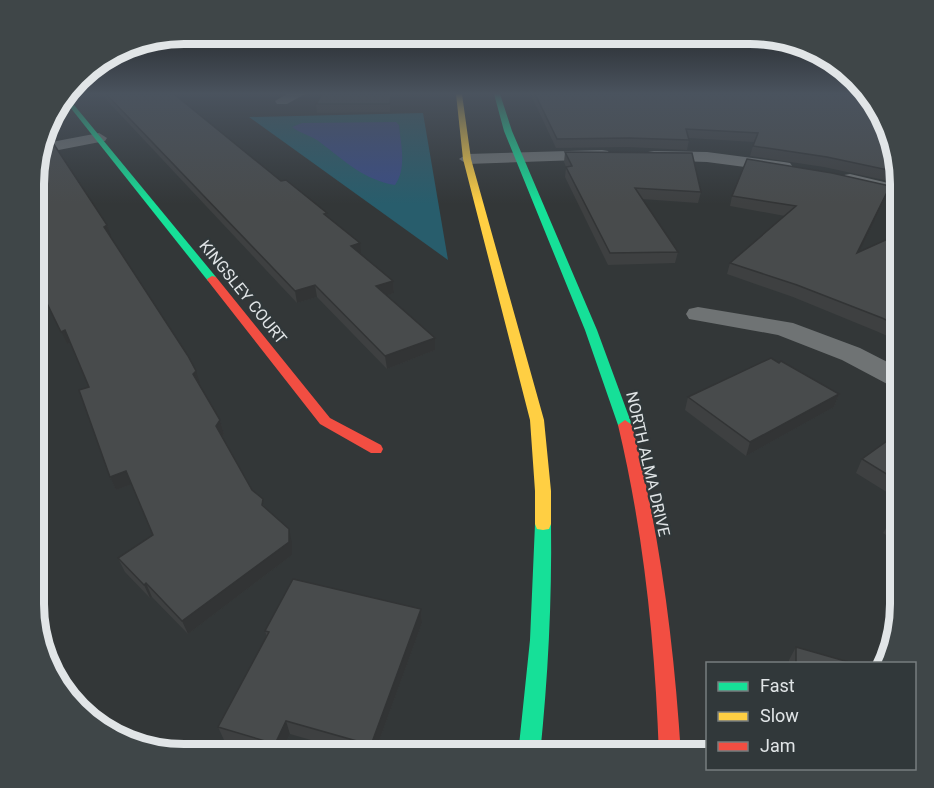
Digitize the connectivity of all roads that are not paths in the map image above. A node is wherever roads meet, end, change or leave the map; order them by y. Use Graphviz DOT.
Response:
graph roads {
  1 [pos="93,131"];
  2 [pos="464,131"];
  3 [pos="511,131"];
  4 [pos="99,138"];
  5 [pos="48,147"];
  6 [pos="619,155"];
  7 [pos="641,155"];
  8 [pos="520,156"];
  9 [pos="467,159"];
  10 [pos="802,170"];
  11 [pos="837,177"];
  12 [pos="890,189"];
  13 [pos="698,314"];
  14 [pos="890,374"];
  15 [pos="376,448"];
  16 [pos="530,744"];
  17 [pos="669,744"];
  1 -- 4 [label="main road, KINGSLEY COURT"];
  2 -- 9 [label="main road"];
  3 -- 8 [label="main road, NORTH ALMA DRIVE"];
  4 -- 5 [label="street"];
  4 -- 15 [label="main road, KINGSLEY COURT"];
  6 -- 8 [label="street"];
  7 -- 10 [label="street"];
  8 -- 9 [label="street"];
  8 -- 17 [label="main road, NORTH ALMA DRIVE"];
  9 -- 16 [label="main road"];
  11 -- 12 [label="street"];
  13 -- 14 [label="street"];
}
